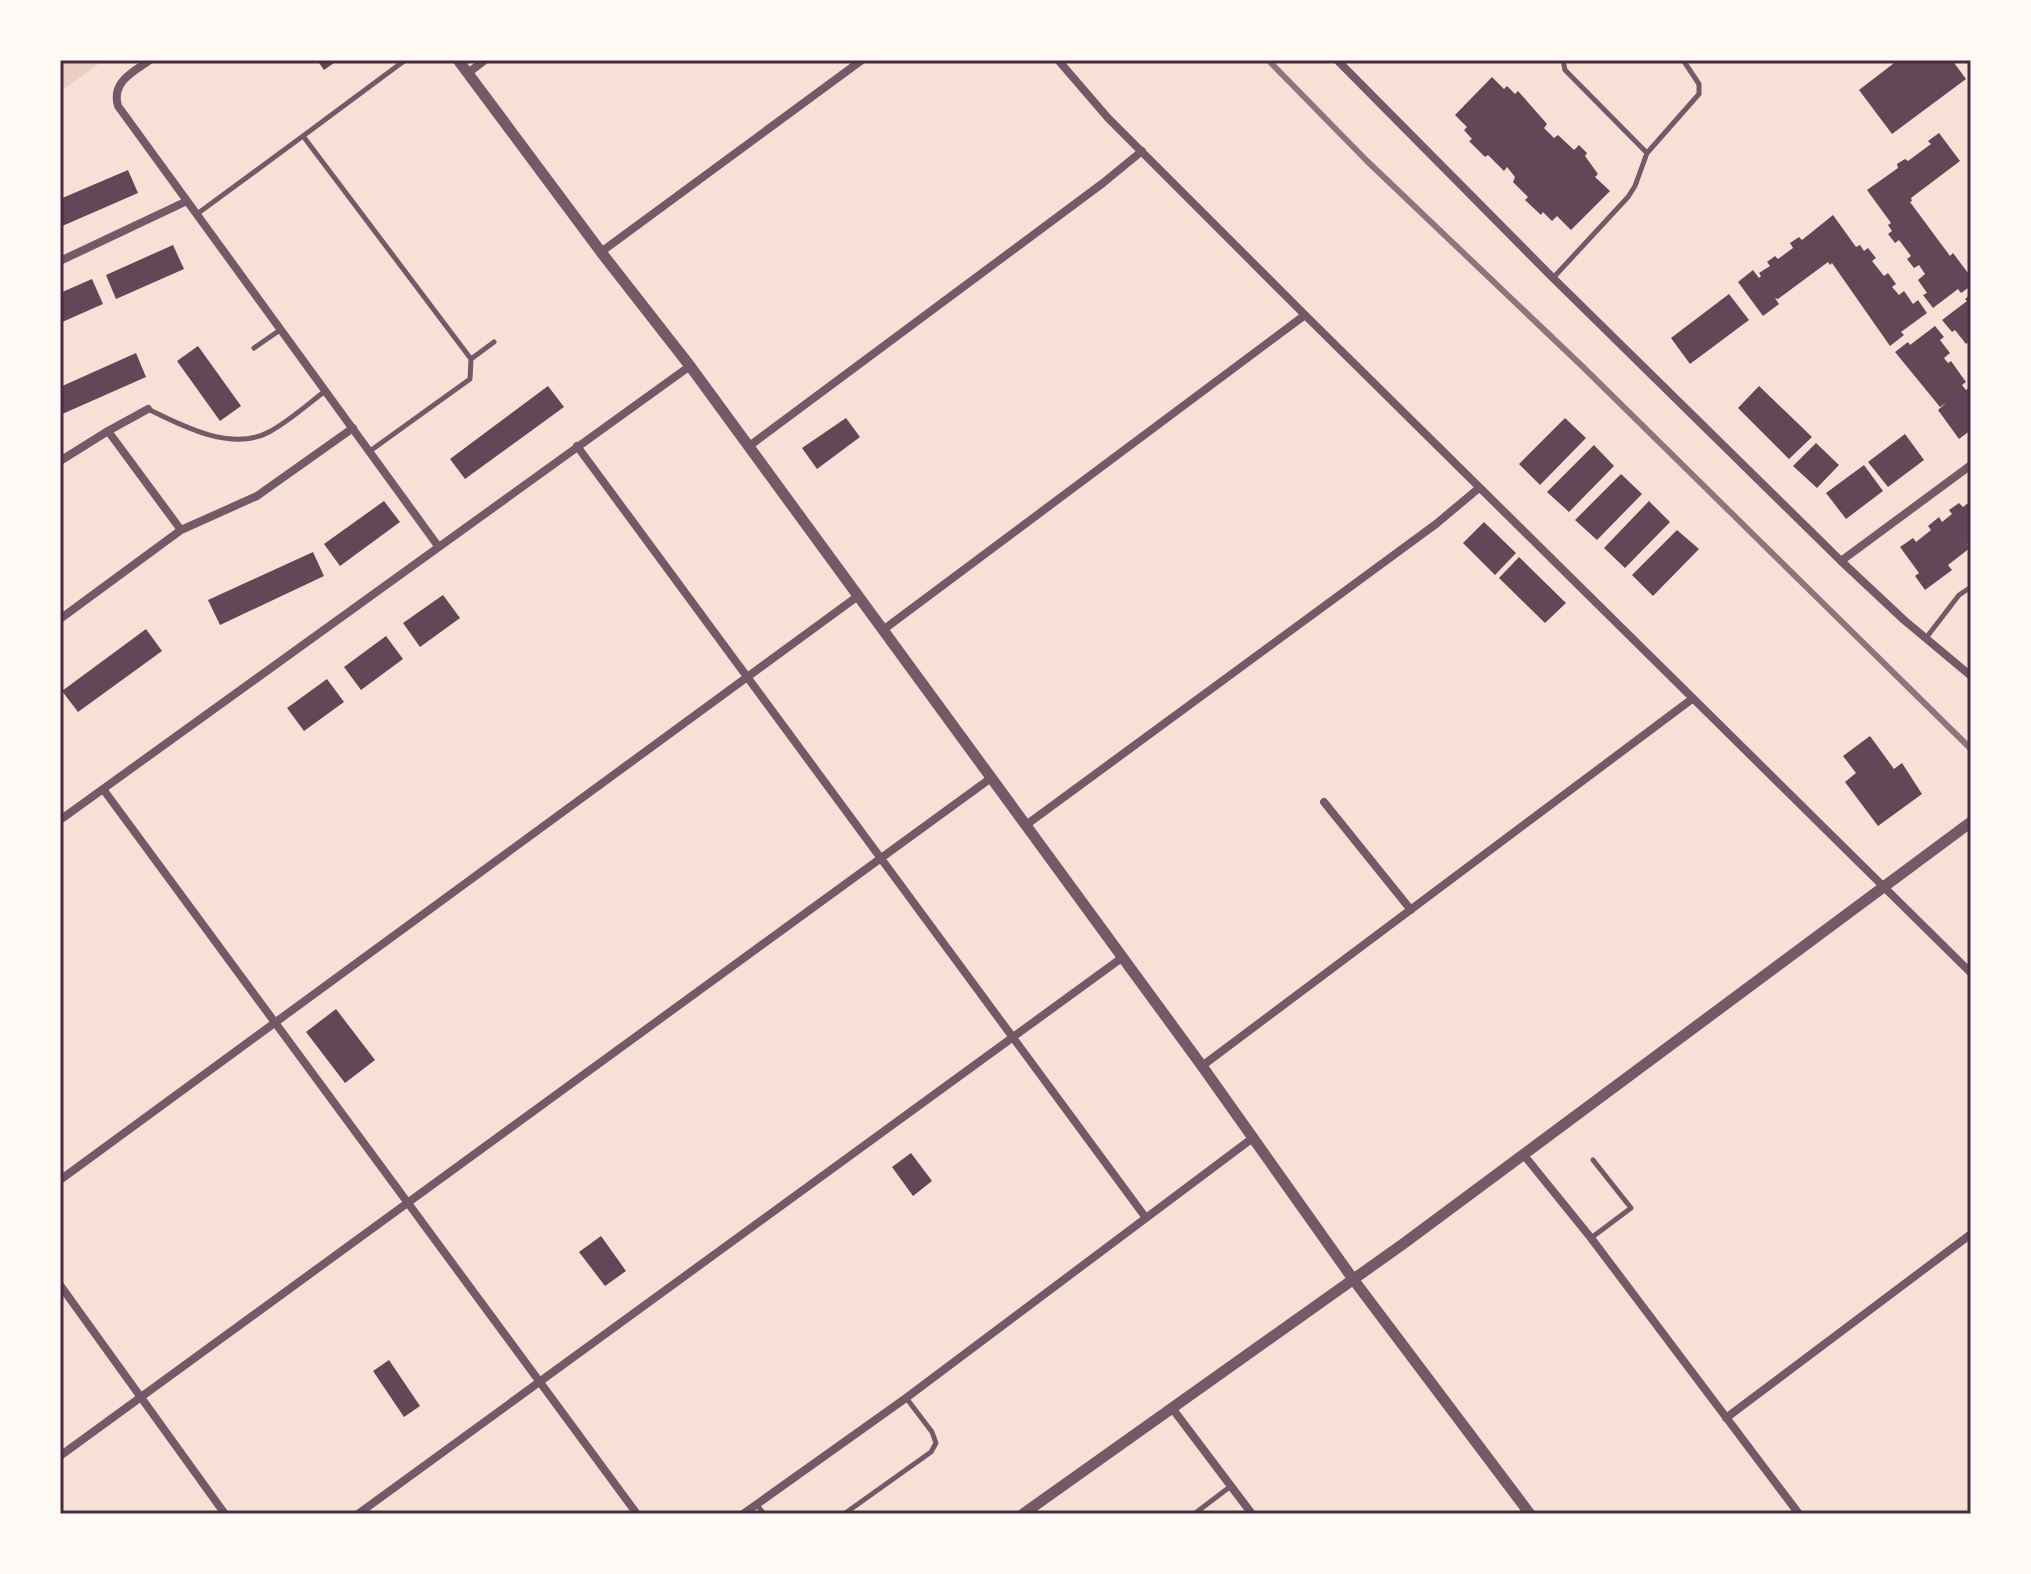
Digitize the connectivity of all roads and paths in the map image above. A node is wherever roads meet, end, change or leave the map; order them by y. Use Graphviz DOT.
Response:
graph roads {
  1 [pos="150,60"];
  2 [pos="458,60"];
  3 [pos="485,60"];
  4 [pos="862,60"];
  5 [pos="1058,60"];
  6 [pos="1563,60"];
  7 [pos="1683,60"];
  8 [pos="404,61"];
  9 [pos="1337,61"];
  10 [pos="468,73"];
  11 [pos="303,136"];
  12 [pos="1142,151"];
  13 [pos="1647,153"];
  14 [pos="187,201"];
  15 [pos="197,214"];
  16 [pos="601,252"];
  17 [pos="60,261"];
  18 [pos="1553,278"];
  19 [pos="1305,315"];
  20 [pos="281,329"];
  21 [pos="494,342"];
  22 [pos="254,348"];
  23 [pos="471,359"];
  24 [pos="690,366"];
  25 [pos="326,391"];
  26 [pos="148,409"];
  27 [pos="353,428"];
  28 [pos="108,431"];
  29 [pos="577,446"];
  30 [pos="748,447"];
  31 [pos="370,451"];
  32 [pos="60,461"];
  33 [pos="1971,465"];
  34 [pos="1479,488"];
  35 [pos="181,530"];
  36 [pos="438,546"];
  37 [pos="1841,561"];
  38 [pos="1971,587"];
  39 [pos="858,596"];
  40 [pos="60,619"];
  41 [pos="883,630"];
  42 [pos="1926,639"];
  43 [pos="1971,676"];
  44 [pos="748,677"];
  45 [pos="1692,699"];
  46 [pos="991,778"];
  47 [pos="103,789"];
  48 [pos="1324,802"];
  49 [pos="60,820"];
  50 [pos="1971,822"];
  51 [pos="1026,825"];
  52 [pos="881,858"];
  53 [pos="1883,886"];
  54 [pos="1411,910"];
  55 [pos="1123,957"];
  56 [pos="1971,973"];
  57 [pos="274,1023"];
  58 [pos="1014,1038"];
  59 [pos="1202,1066"];
  60 [pos="1254,1137"];
  61 [pos="1523,1154"];
  62 [pos="1593,1160"];
  63 [pos="60,1180"];
  64 [pos="408,1204"];
  65 [pos="1146,1218"];
  66 [pos="1971,1234"];
  67 [pos="1591,1238"];
  68 [pos="1353,1279"];
  69 [pos="60,1285"];
  70 [pos="540,1382"];
  71 [pos="141,1395"];
  72 [pos="906,1398"];
  73 [pos="1172,1408"];
  74 [pos="1726,1418"];
  75 [pos="60,1456"];
  76 [pos="1231,1486"];
  77 [pos="757,1504"];
  78 [pos="225,1514"];
  79 [pos="358,1514"];
  80 [pos="637,1514"];
  81 [pos="743,1514"];
  82 [pos="764,1514"];
  83 [pos="844,1514"];
  84 [pos="1023,1514"];
  85 [pos="1194,1514"];
  86 [pos="1252,1514"];
  87 [pos="1530,1514"];
  88 [pos="1799,1514"];
  1 -- 14 [label="street"];
  2 -- 10 [label="street"];
  3 -- 10 [label="street"];
  4 -- 16 [label="street"];
  5 -- 12 [label="street"];
  6 -- 13 [label="lane"];
  7 -- 13 [label="lane"];
  8 -- 11 [label="lane"];
  9 -- 18 [label="street"];
  10 -- 16 [label="street"];
  11 -- 15 [label="lane"];
  11 -- 23 [label="lane"];
  12 -- 19 [label="street"];
  12 -- 30 [label="street"];
  13 -- 18 [label="lane"];
  14 -- 15 [label="street"];
  14 -- 17 [label="street"];
  15 -- 20 [label="street"];
  16 -- 24 [label="street"];
  18 -- 37 [label="street"];
  19 -- 34 [label="street"];
  19 -- 41 [label="street"];
  20 -- 22 [label="lane"];
  20 -- 25 [label="street"];
  21 -- 23 [label="lane"];
  23 -- 31 [label="lane"];
  24 -- 29 [label="street"];
  24 -- 30 [label="street"];
  25 -- 26 [label="lane"];
  25 -- 27 [label="street"];
  26 -- 28 [label="street"];
  27 -- 31 [label="street"];
  27 -- 35 [label="street"];
  28 -- 32 [label="street"];
  28 -- 35 [label="street"];
  29 -- 36 [label="street"];
  29 -- 44 [label="street"];
  30 -- 39 [label="street"];
  31 -- 36 [label="street"];
  33 -- 37 [label="street"];
  34 -- 45 [label="street"];
  34 -- 51 [label="street"];
  35 -- 40 [label="street"];
  36 -- 47 [label="street"];
  37 -- 42 [label="street"];
  38 -- 42 [label="lane"];
  39 -- 41 [label="street"];
  39 -- 44 [label="street"];
  41 -- 46 [label="street"];
  42 -- 43 [label="street"];
  44 -- 52 [label="street"];
  44 -- 57 [label="street"];
  45 -- 53 [label="street"];
  45 -- 54 [label="street"];
  46 -- 51 [label="street"];
  46 -- 52 [label="street"];
  47 -- 49 [label="street"];
  47 -- 57 [label="street"];
  48 -- 54 [label="street"];
  50 -- 53 [label="street"];
  51 -- 55 [label="street"];
  52 -- 58 [label="street"];
  52 -- 64 [label="street"];
  53 -- 56 [label="street"];
  53 -- 61 [label="street"];
  54 -- 59 [label="street"];
  55 -- 58 [label="street"];
  55 -- 59 [label="street"];
  57 -- 63 [label="street"];
  57 -- 64 [label="street"];
  58 -- 65 [label="street"];
  58 -- 70 [label="street"];
  59 -- 60 [label="street"];
  60 -- 65 [label="street"];
  60 -- 68 [label="street"];
  61 -- 67 [label="street"];
  61 -- 68 [label="street"];
  62 -- 67 [label="lane"];
  64 -- 70 [label="street"];
  64 -- 71 [label="street"];
  65 -- 72 [label="street"];
  66 -- 74 [label="street"];
  67 -- 74 [label="street"];
  68 -- 73 [label="street"];
  68 -- 87 [label="street"];
  69 -- 71 [label="street"];
  70 -- 79 [label="street"];
  70 -- 80 [label="street"];
  71 -- 75 [label="street"];
  71 -- 78 [label="street"];
  72 -- 77 [label="street"];
  72 -- 83 [label="lane"];
  73 -- 76 [label="street"];
  73 -- 84 [label="street"];
  74 -- 88 [label="street"];
  76 -- 85 [label="lane"];
  76 -- 86 [label="street"];
  77 -- 81 [label="street"];
  77 -- 82 [label="lane"];
}
